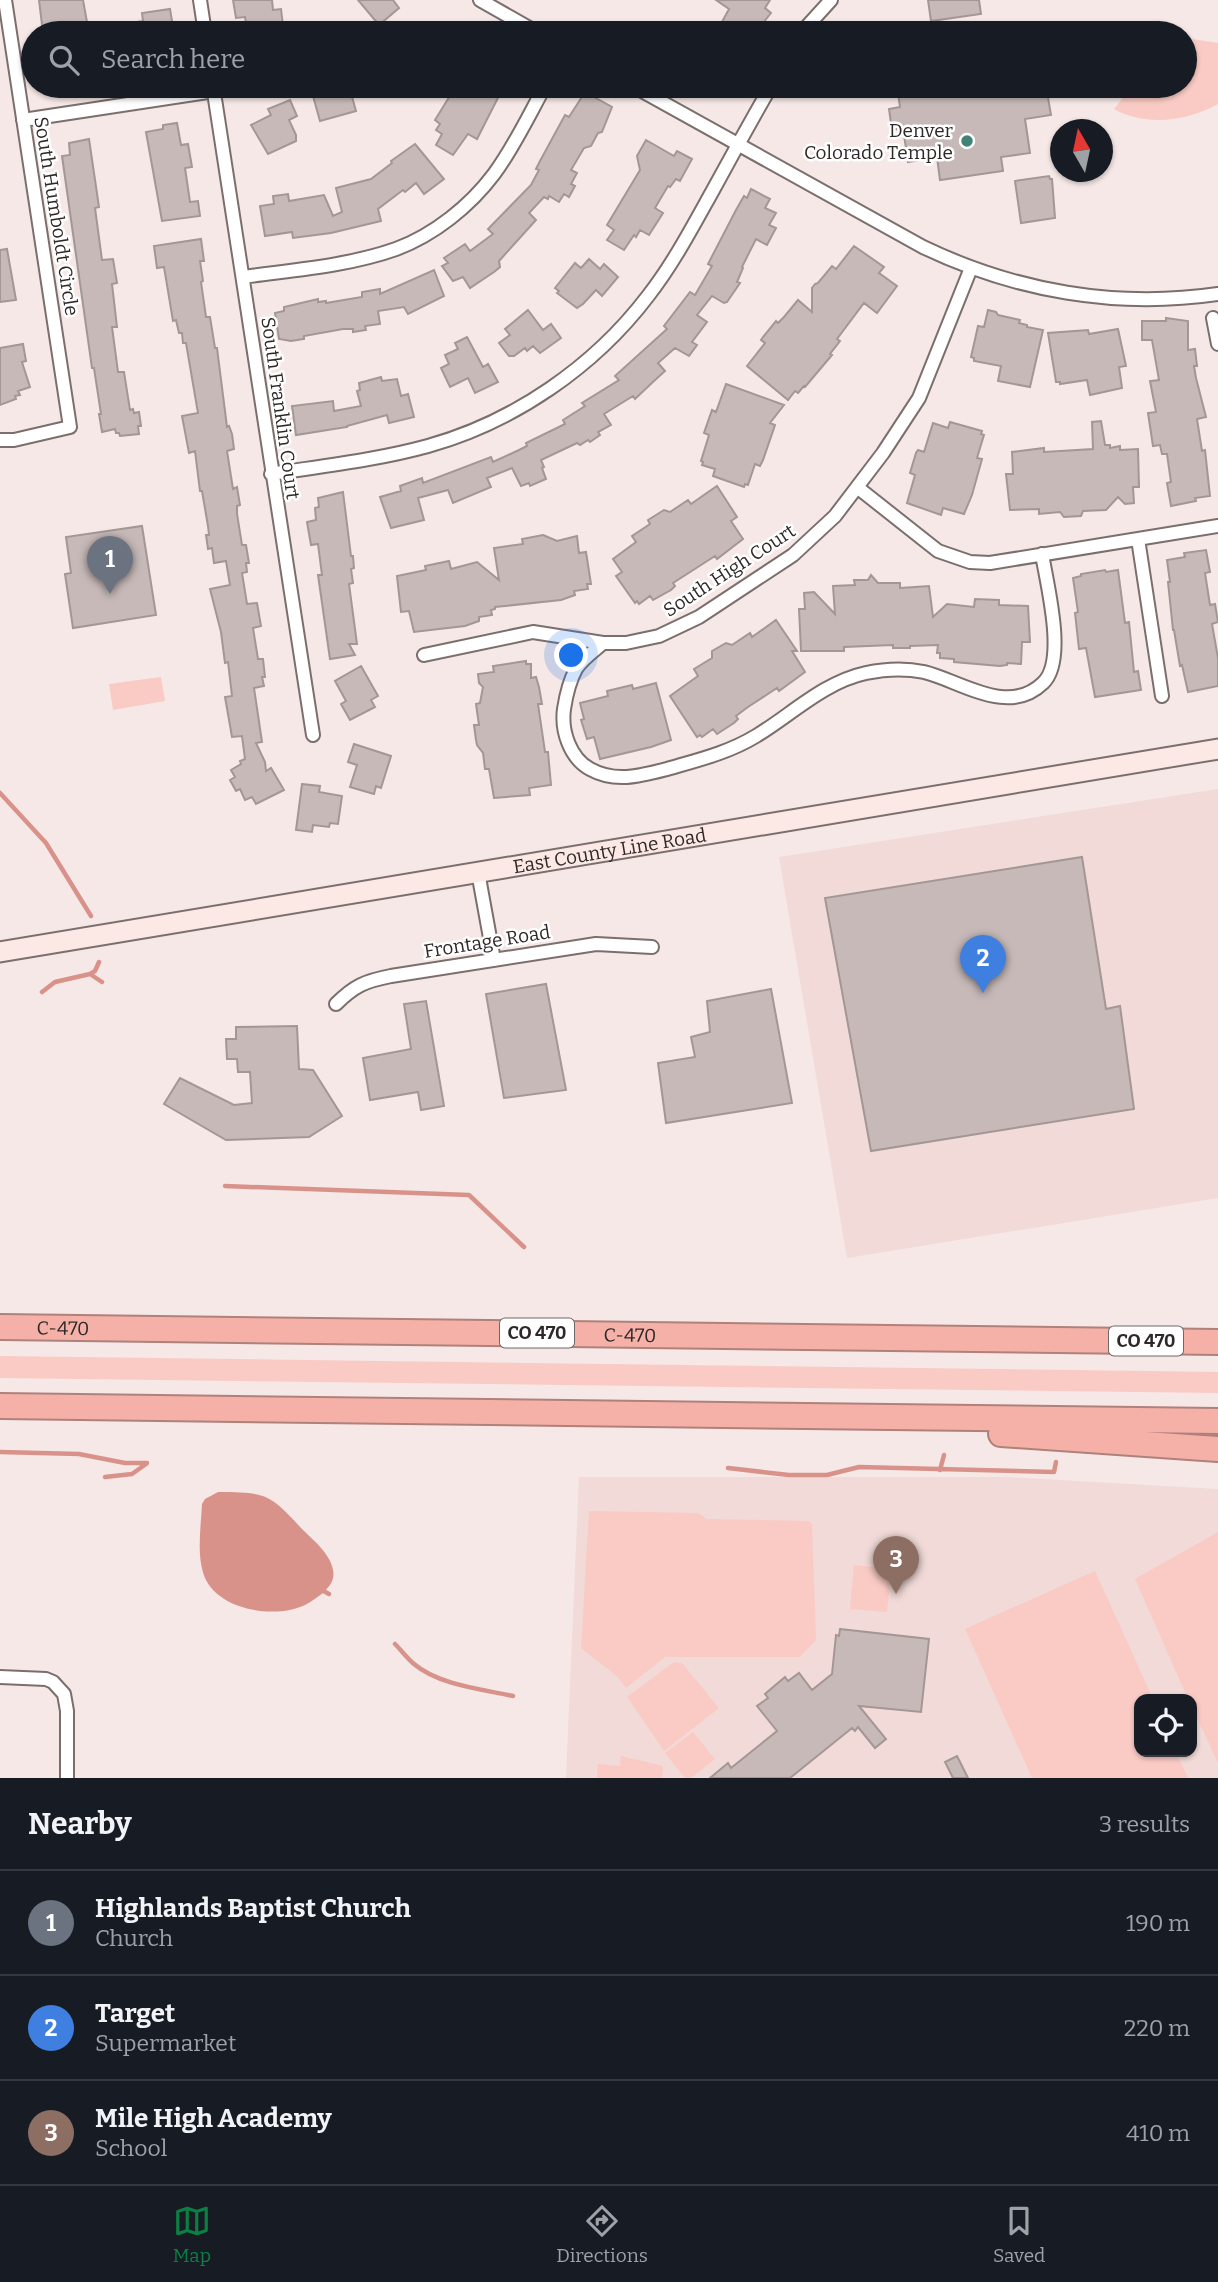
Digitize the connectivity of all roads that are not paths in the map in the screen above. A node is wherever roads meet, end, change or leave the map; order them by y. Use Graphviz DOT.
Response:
graph roads {
  1 [pos="5,0"];
  2 [pos="200,0"];
  3 [pos="480,0"];
  4 [pos="831,0"];
  5 [pos="203,21"];
  6 [pos="517,21"];
  7 [pos="813,21"];
  8 [pos="159,98"];
  9 [pos="215,98"];
  10 [pos="538,98"];
  11 [pos="655,98"];
  12 [pos="764,98"];
  13 [pos="23,120"];
  14 [pos="738,144"];
  15 [pos="971,268"];
  16 [pos="243,278"];
  17 [pos="1218,294"];
  18 [pos="1213,318"];
  19 [pos="1218,344"];
  20 [pos="0,440"];
  21 [pos="271,474"];
  22 [pos="857,487"];
  23 [pos="1218,526"];
  24 [pos="1138,538"];
  25 [pos="1042,554"];
  26 [pos="603,643"];
  27 [pos="424,655"];
  28 [pos="1162,696"];
  29 [pos="313,735"];
  30 [pos="1218,749"];
  31 [pos="478,872"];
  32 [pos="652,947"];
  33 [pos="0,952"];
  34 [pos="494,960"];
  35 [pos="335,1004"];
  36 [pos="0,1327"];
  37 [pos="1218,1328"];
  38 [pos="1075,1340"];
  39 [pos="1218,1342"];
  40 [pos="0,1406"];
  41 [pos="725,1415"];
  42 [pos="1218,1421"];
  43 [pos="1218,1449"];
  44 [pos="0,1677"];
  45 [pos="67,1778"];
  1 -- 13 [label="street, South Humboldt Circle"];
  2 -- 5 [label="street"];
  3 -- 6 [label="street"];
  4 -- 7 [label="street"];
  8 -- 13 [label="street"];
  9 -- 16 [label="street, South Franklin Court"];
  10 -- 16 [label="street"];
  11 -- 14 [label="street"];
  12 -- 14 [label="street"];
  13 -- 20 [label="street, South Humboldt Circle"];
  14 -- 15 [label="street"];
  14 -- 21 [label="street"];
  15 -- 17 [label="street"];
  15 -- 22 [label="street, South High Court"];
  16 -- 21 [label="street, South Franklin Court"];
  18 -- 19 [label="street"];
  21 -- 29 [label="street, South Franklin Court"];
  22 -- 25 [label="street"];
  22 -- 26 [label="street, South High Court"];
  23 -- 24 [label="street"];
  24 -- 25 [label="street"];
  24 -- 28 [label="street"];
  25 -- 26 [label="street"];
  26 -- 27 [label="street, South High Court"];
  30 -- 31 [label="main road, East County Line Road"];
  31 -- 33 [label="main road, East County Line Road"];
  31 -- 34 [label="street"];
  32 -- 34 [label="street, Frontage Road"];
  34 -- 35 [label="street, Frontage Road"];
  36 -- 38 [label="highway, C-470 / CO 470"];
  37 -- 38 [label="highway"];
  38 -- 39 [label="highway, C-470 / CO 470"];
  40 -- 41 [label="highway"];
  41 -- 42 [label="highway"];
  41 -- 43 [label="highway"];
  44 -- 45 [label="street"];
}
